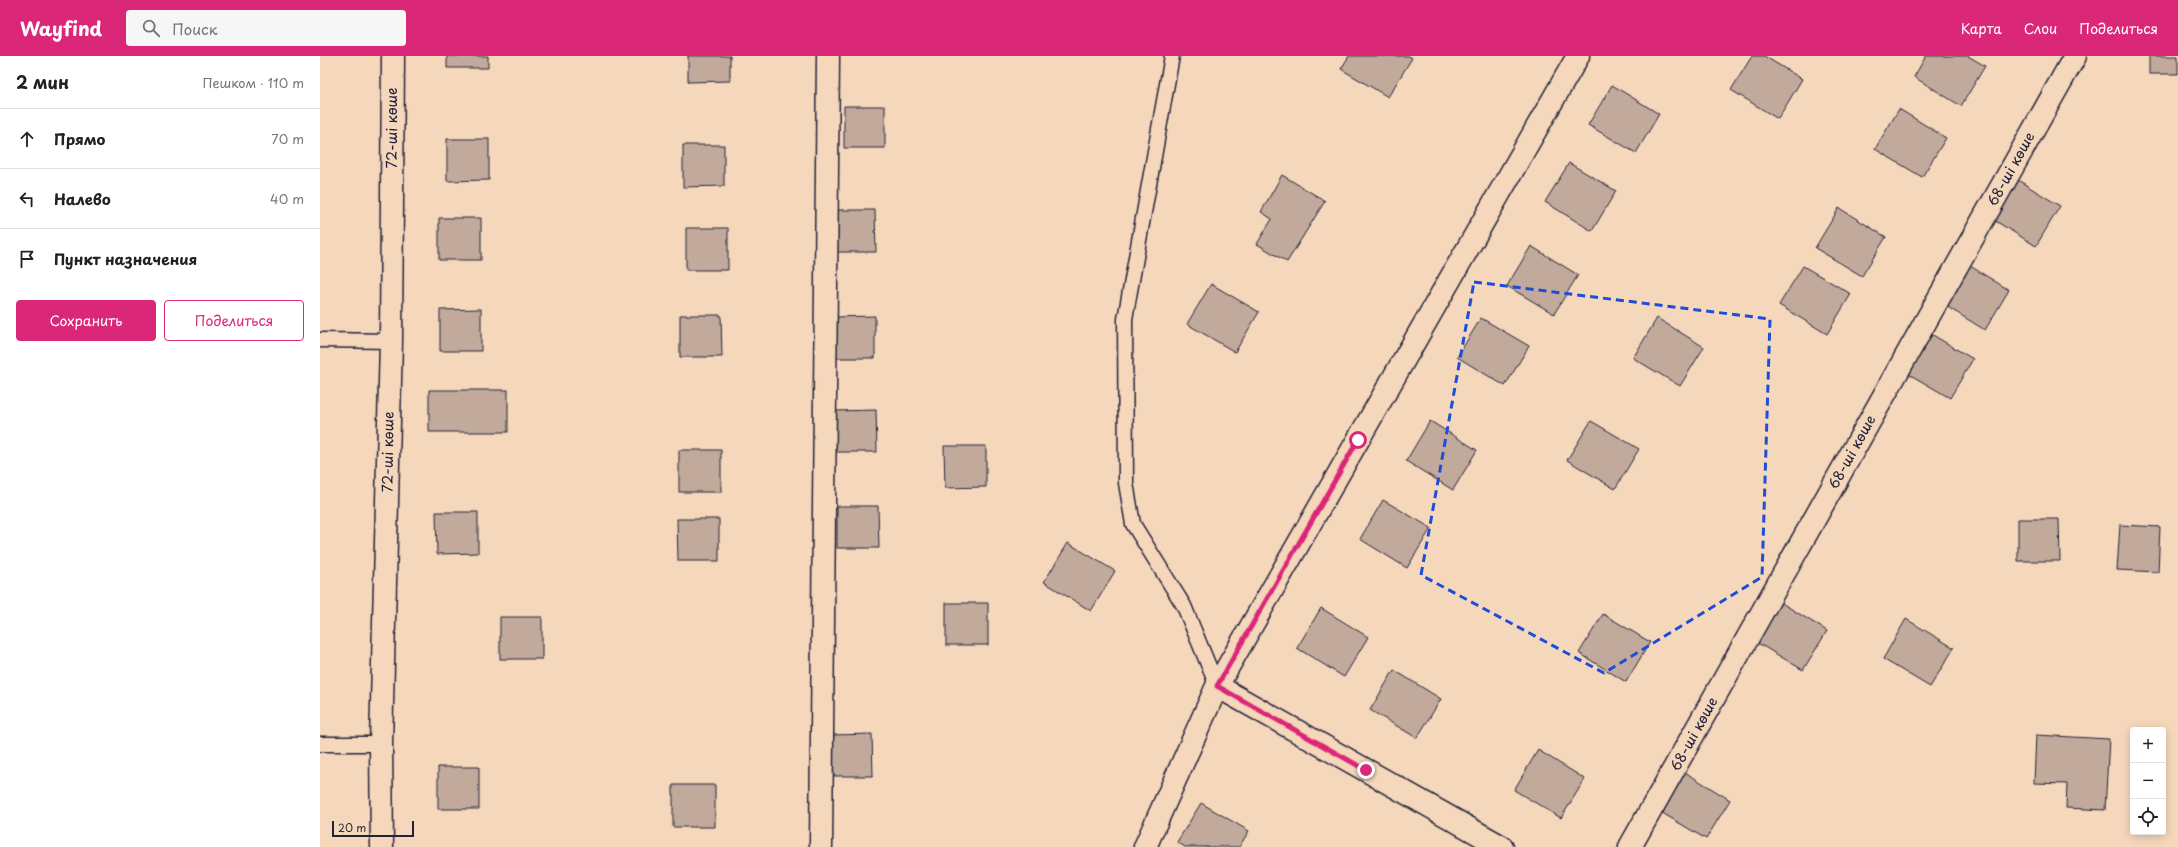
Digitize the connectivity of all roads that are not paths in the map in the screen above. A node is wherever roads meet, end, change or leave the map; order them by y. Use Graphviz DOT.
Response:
graph roads {
  1 [pos="393,56"];
  2 [pos="828,56"];
  3 [pos="1172,56"];
  4 [pos="1578,56"];
  5 [pos="2075,56"];
  6 [pos="320,340"];
  7 [pos="391,341"];
  8 [pos="1217,686"];
  9 [pos="320,744"];
  10 [pos="381,744"];
  11 [pos="382,847"];
  12 [pos="821,847"];
  13 [pos="1145,847"];
  14 [pos="1502,847"];
  15 [pos="1630,847"];
  1 -- 7 [label="street, 72-ші көше"];
  2 -- 12 [label="street"];
  3 -- 8 [label="lane"];
  4 -- 8 [label="street"];
  5 -- 15 [label="street, 68-ші көше"];
  6 -- 7 [label="lane"];
  7 -- 10 [label="street, 72-ші көше"];
  8 -- 13 [label="street"];
  8 -- 14 [label="street"];
  9 -- 10 [label="lane"];
  10 -- 11 [label="street, 72-ші көше"];
}
